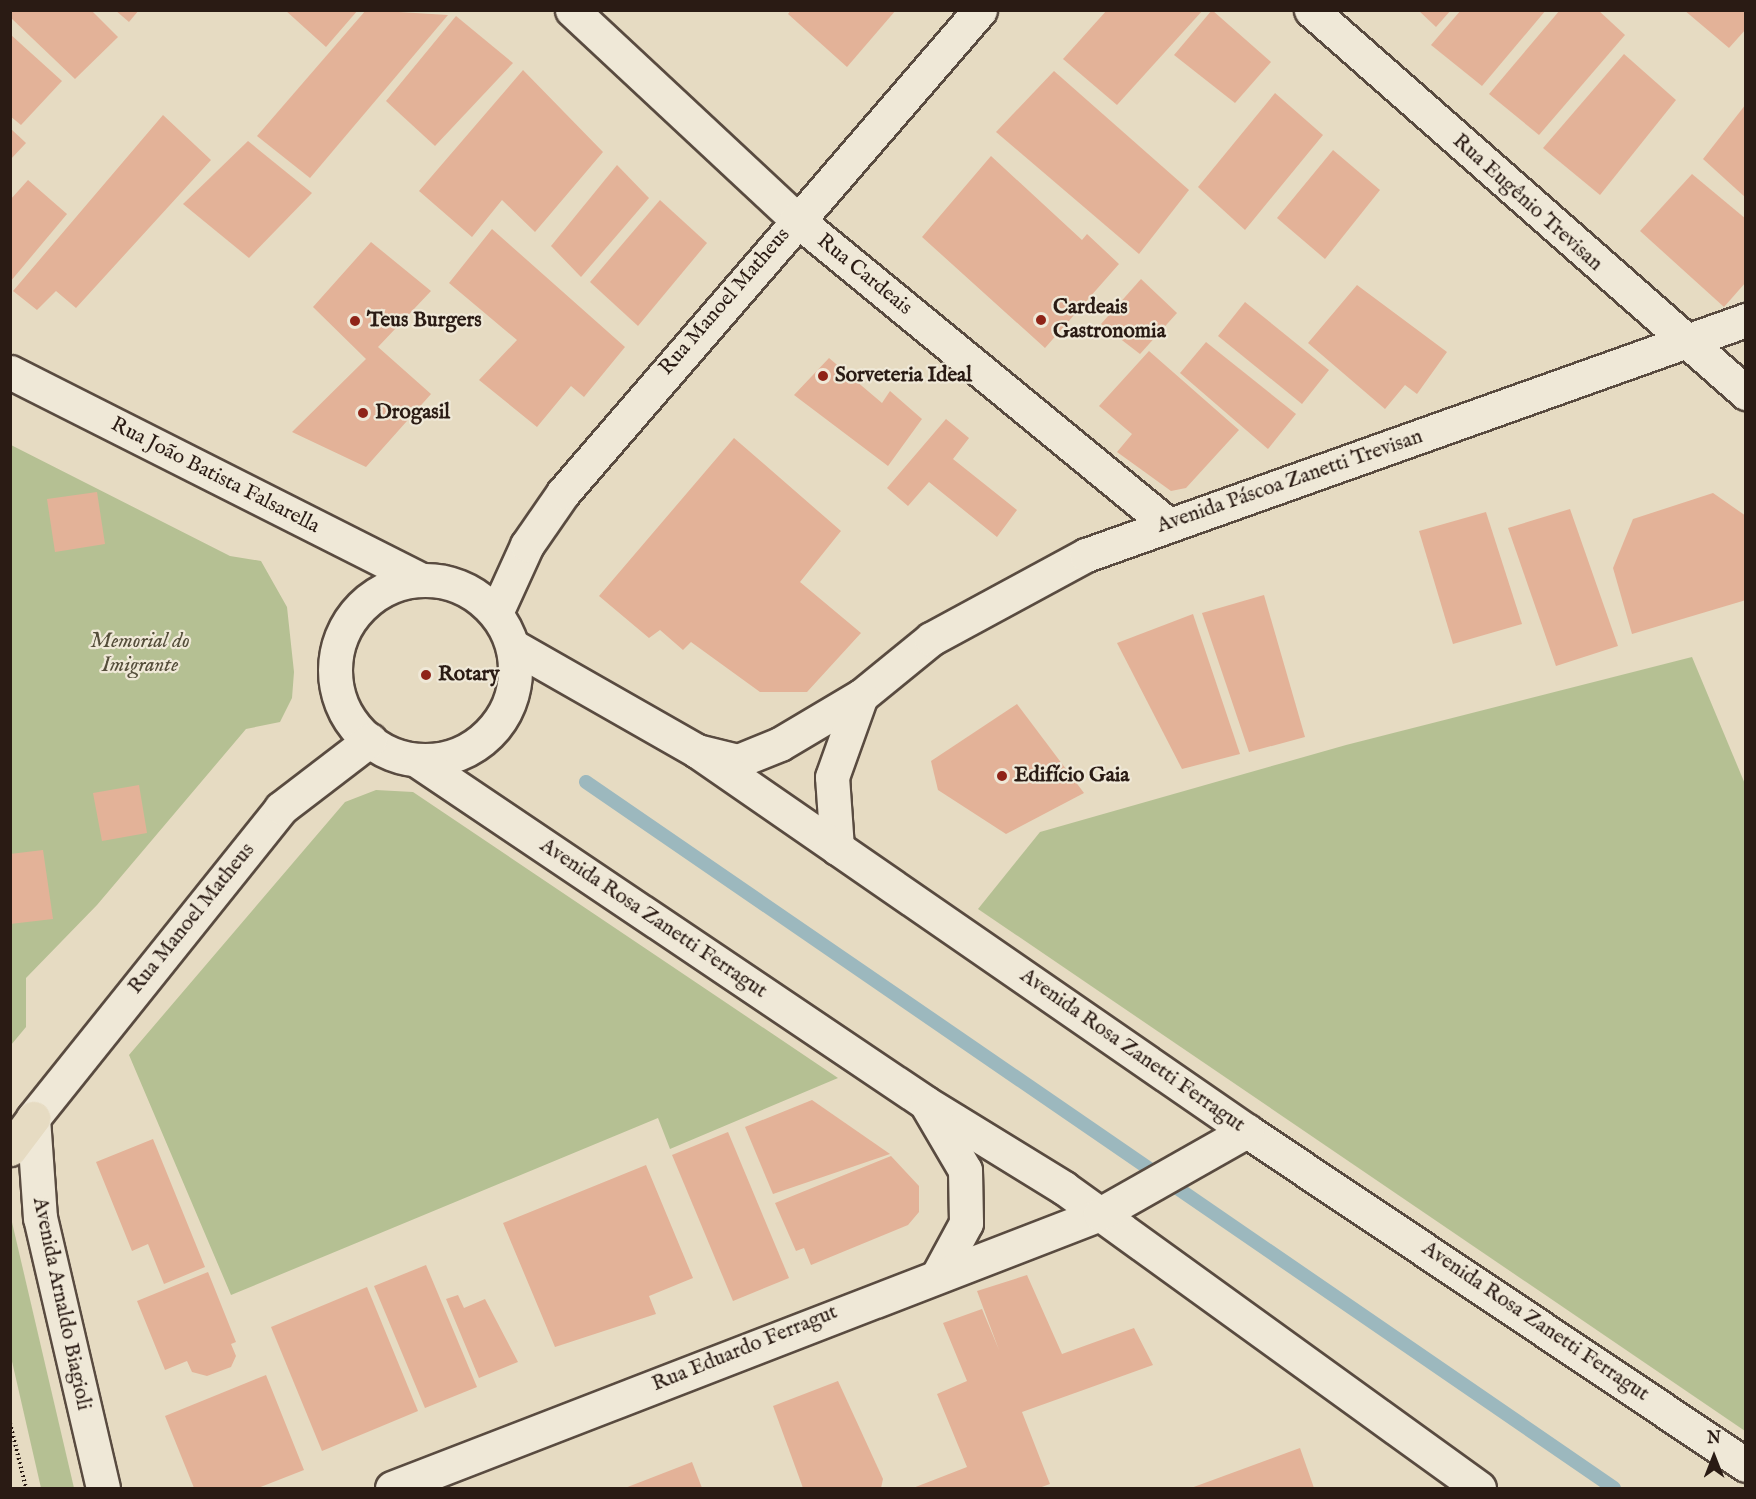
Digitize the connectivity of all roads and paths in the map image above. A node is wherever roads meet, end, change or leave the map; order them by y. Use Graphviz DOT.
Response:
graph roads {
  1 [pos="572,10"];
  2 [pos="981,10"];
  3 [pos="1311,10"];
  4 [pos="796,219"];
  5 [pos="1746,320"];
  6 [pos="1688,345"];
  7 [pos="10,372"];
  8 [pos="1746,393"];
  9 [pos="1169,525"];
  10 [pos="420,579"];
  11 [pos="496,613"];
  12 [pos="513,646"];
  13 [pos="861,696"];
  14 [pos="370,740"];
  15 [pos="697,751"];
  16 [pos="418,760"];
  17 [pos="837,848"];
  18 [pos="926,1103"];
  19 [pos="33,1118"];
  20 [pos="1247,1131"];
  21 [pos="10,1149"];
  22 [pos="1100,1214"];
  23 [pos="939,1273"];
  24 [pos="10,1423"];
  25 [pos="1746,1465"];
  26 [pos="26,1488"];
  27 [pos="103,1488"];
  28 [pos="392,1488"];
  29 [pos="1479,1488"];
  1 -- 4 [label="main road, Rua Cardeais"];
  2 -- 4 [label="main road, Rua Manoel Matheus"];
  3 -- 6 [label="main road, Rua Eugênio Trevisan"];
  4 -- 9 [label="main road, Rua Cardeais"];
  4 -- 11 [label="main road, Rua Manoel Matheus"];
  5 -- 6 [label="main road, Avenida Páscoa Zanetti Trevisan"];
  6 -- 8 [label="main road, Rua Eugênio Trevisan"];
  6 -- 9 [label="main road, Avenida Páscoa Zanetti Trevisan"];
  7 -- 10 [label="main road, Rua João Batista Falsarella"];
  9 -- 13 [label="main road, Avenida Páscoa Zanetti Trevisan"];
  10 -- 11 [label="main road"];
  10 -- 14 [label="main road"];
  11 -- 12 [label="main road"];
  12 -- 15 [label="main road, Avenida Rosa Zanetti Ferragut"];
  12 -- 16 [label="main road"];
  13 -- 15 [label="main road, Avenida Páscoa Zanetti Trevisan"];
  13 -- 17 [label="main road"];
  14 -- 16 [label="main road"];
  14 -- 19 [label="main road, Rua Manoel Matheus"];
  15 -- 17 [label="main road, Avenida Rosa Zanetti Ferragut"];
  16 -- 18 [label="main road, Avenida Rosa Zanetti Ferragut"];
  17 -- 20 [label="main road, Avenida Rosa Zanetti Ferragut"];
  18 -- 22 [label="main road, Avenida Rosa Zanetti Ferragut"];
  18 -- 23 [label="main road"];
  19 -- 21 [label="main road"];
  19 -- 27 [label="main road, Avenida Arnaldo Biagioli"];
  20 -- 22 [label="main road, Rua Eduardo Ferragut"];
  20 -- 25 [label="main road, Avenida Rosa Zanetti Ferragut"];
  22 -- 23 [label="main road, Rua Eduardo Ferragut"];
  22 -- 29 [label="main road, Avenida Rosa Zanetti Ferragut"];
  23 -- 28 [label="main road, Rua Eduardo Ferragut"];
  24 -- 26 [label="path"];
}
